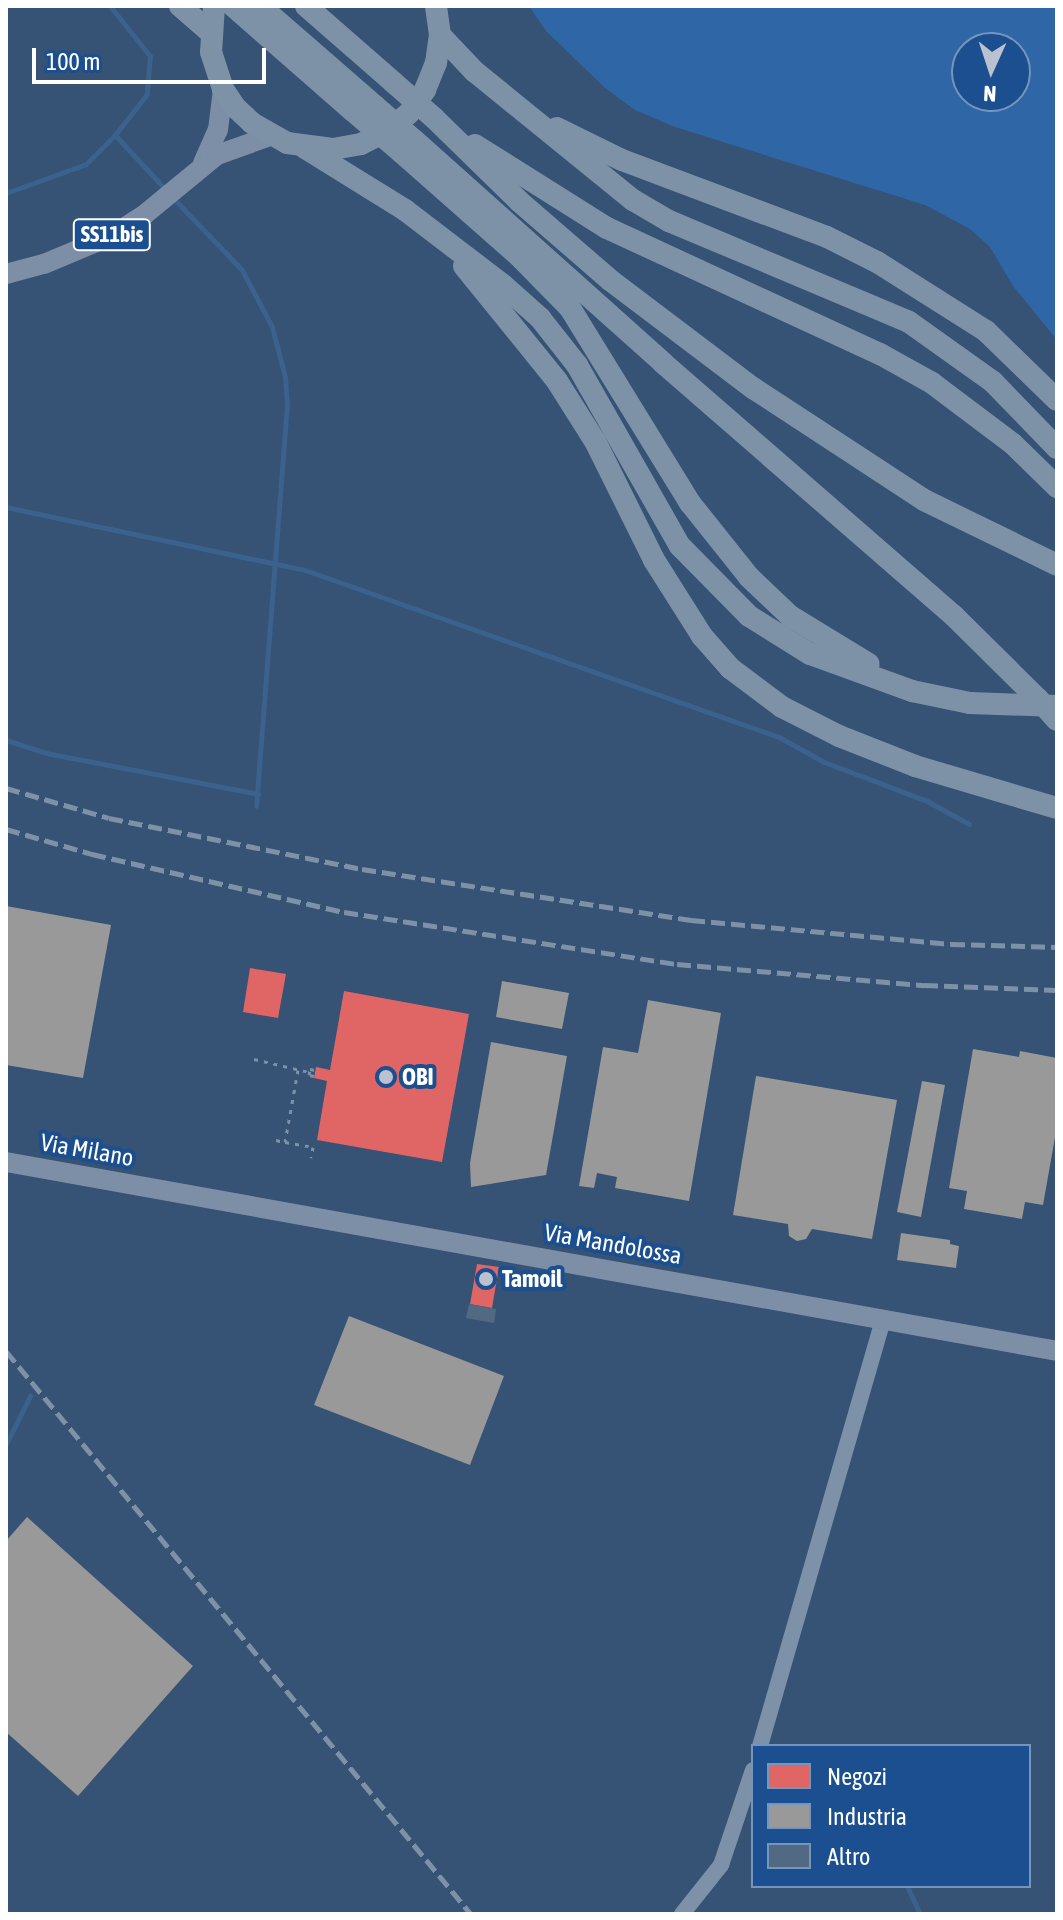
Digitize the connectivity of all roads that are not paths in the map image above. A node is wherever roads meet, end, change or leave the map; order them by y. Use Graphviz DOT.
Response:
graph roads {
  1 [pos="180,6"];
  2 [pos="214,6"];
  3 [pos="306,6"];
  4 [pos="436,6"];
  5 [pos="246,10"];
  6 [pos="210,32"];
  7 [pos="440,35"];
  8 [pos="223,89"];
  9 [pos="522,110"];
  10 [pos="434,118"];
  11 [pos="270,136"];
  12 [pos="408,146"];
  13 [pos="305,148"];
  14 [pos="201,166"];
  15 [pos="437,235"];
  16 [pos="6,274"];
  17 [pos="1057,400"];
  18 [pos="1057,448"];
  19 [pos="1057,487"];
  20 [pos="1057,565"];
  21 [pos="1048,702"];
  22 [pos="1004,705"];
  23 [pos="1057,720"];
  24 [pos="1057,808"];
  25 [pos="6,1162"];
  26 [pos="158,1190"];
  27 [pos="883,1319"];
  28 [pos="1057,1351"];
  29 [pos="761,1744"];
  30 [pos="751,1776"];
  31 [pos="682,1914"];
  1 -- 6 [label="highway"];
  2 -- 6 [label="highway"];
  3 -- 10 [label="highway, bridge"];
  4 -- 7 [label="highway"];
  5 -- 12 [label="highway, bridge"];
  6 -- 8 [label="highway"];
  7 -- 9 [label="highway"];
  7 -- 13 [label="highway"];
  8 -- 11 [label="highway"];
  8 -- 14 [label="main road, SS11bis"];
  9 -- 17 [label="highway"];
  9 -- 18 [label="highway"];
  10 -- 19 [label="highway"];
  10 -- 20 [label="highway"];
  11 -- 13 [label="highway"];
  11 -- 14 [label="main road, SS11bis"];
  12 -- 21 [label="highway"];
  12 -- 22 [label="highway"];
  13 -- 15 [label="highway"];
  14 -- 16 [label="main road, SS11bis"];
  15 -- 22 [label="highway"];
  15 -- 24 [label="highway"];
  21 -- 22 [label="highway"];
  21 -- 23 [label="highway, bridge"];
  25 -- 26 [label="main road, Via Milano"];
  26 -- 27 [label="main road, Via Mandolossa"];
  27 -- 28 [label="main road, Via Mandolossa"];
  27 -- 29 [label="street"];
  30 -- 31 [label="street"];
}
